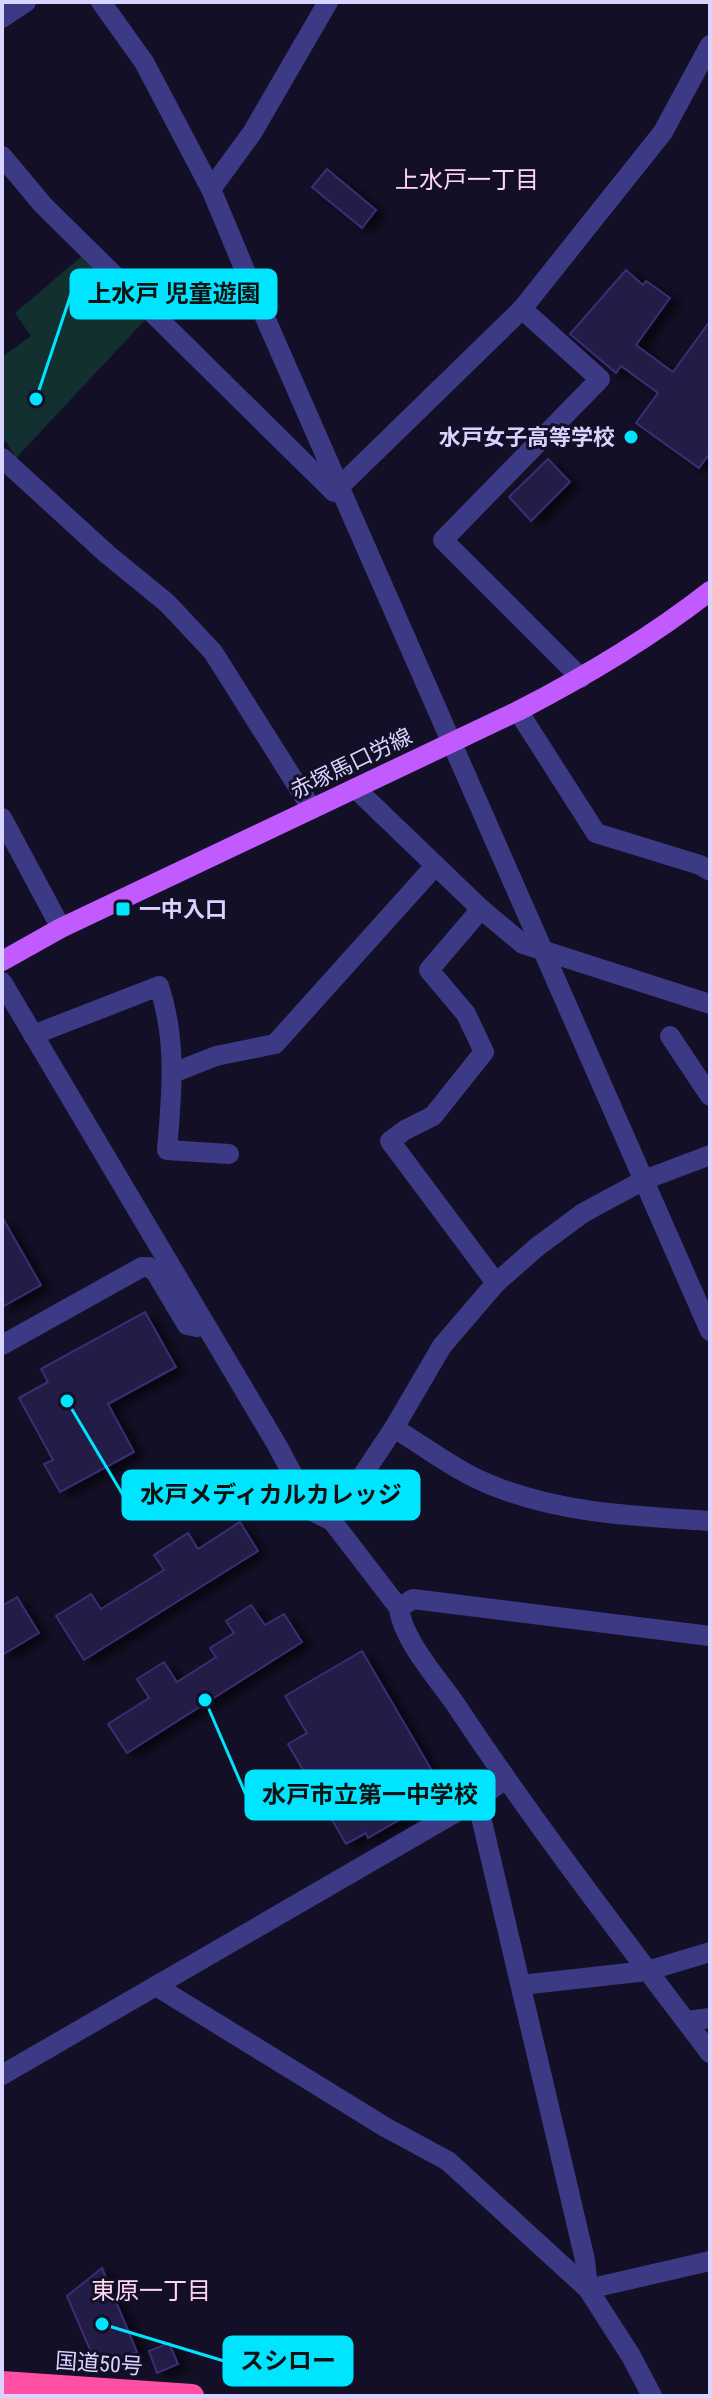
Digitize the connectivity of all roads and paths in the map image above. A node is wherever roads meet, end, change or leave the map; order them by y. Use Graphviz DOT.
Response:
graph roads {
  1 [pos="26,2"];
  2 [pos="101,2"];
  3 [pos="328,2"];
  4 [pos="2,18"];
  5 [pos="710,45"];
  6 [pos="2,156"];
  7 [pos="211,189"];
  8 [pos="522,309"];
  9 [pos="2,458"];
  10 [pos="340,486"];
  11 [pos="710,591"];
  12 [pos="581,678"];
  13 [pos="518,711"];
  14 [pos="452,741"];
  15 [pos="355,788"];
  16 [pos="312,809"];
  17 [pos="2,818"];
  18 [pos="435,866"];
  19 [pos="710,871"];
  20 [pos="481,909"];
  21 [pos="61,928"];
  22 [pos="543,949"];
  23 [pos="2,961"];
  24 [pos="2,982"];
  25 [pos="710,1004"];
  26 [pos="33,1035"];
  27 [pos="670,1036"];
  28 [pos="173,1073"];
  29 [pos="710,1096"];
  30 [pos="229,1154"];
  31 [pos="710,1155"];
  32 [pos="644,1180"];
  33 [pos="496,1283"];
  34 [pos="205,1324"];
  35 [pos="710,1331"];
  36 [pos="2,1345"];
  37 [pos="394,1428"];
  38 [pos="332,1521"];
  39 [pos="710,1521"];
  40 [pos="399,1608"];
  41 [pos="710,1636"];
  42 [pos="505,1779"];
  43 [pos="477,1800"];
  44 [pos="710,1952"];
  45 [pos="647,1971"];
  46 [pos="521,1985"];
  47 [pos="156,1986"];
  48 [pos="710,2018"];
  49 [pos="686,2021"];
  50 [pos="710,2053"];
  51 [pos="2,2075"];
  52 [pos="710,2261"];
  53 [pos="588,2289"];
  54 [pos="2,2383"];
  55 [pos="192,2396"];
  56 [pos="652,2396"];
  1 -- 4 [label="street"];
  2 -- 7 [label="street"];
  3 -- 7 [label="street"];
  5 -- 8 [label="street"];
  6 -- 10 [label="street"];
  7 -- 10 [label="street"];
  8 -- 10 [label="street"];
  8 -- 12 [label="street"];
  9 -- 16 [label="street"];
  10 -- 14 [label="street"];
  11 -- 12 [label="main road, 赤塚馬口労線"];
  12 -- 13 [label="main road, 赤塚馬口労線"];
  13 -- 14 [label="main road, 赤塚馬口労線"];
  13 -- 19 [label="street"];
  14 -- 15 [label="main road, 赤塚馬口労線"];
  14 -- 22 [label="street"];
  15 -- 16 [label="main road, 赤塚馬口労線"];
  15 -- 18 [label="street"];
  16 -- 21 [label="main road, 赤塚馬口労線"];
  17 -- 21 [label="street"];
  18 -- 20 [label="street"];
  18 -- 28 [label="street"];
  20 -- 22 [label="street"];
  20 -- 33 [label="street"];
  21 -- 23 [label="main road, 赤塚馬口労線"];
  22 -- 25 [label="street"];
  22 -- 32 [label="street"];
  24 -- 26 [label="street"];
  26 -- 28 [label="street"];
  26 -- 34 [label="street"];
  27 -- 29 [label="street"];
  28 -- 30 [label="street"];
  31 -- 32 [label="street"];
  32 -- 33 [label="street"];
  32 -- 35 [label="street"];
  33 -- 37 [label="street"];
  34 -- 36 [label="street"];
  34 -- 38 [label="street"];
  37 -- 38 [label="street"];
  37 -- 39 [label="street"];
  38 -- 40 [label="street"];
  40 -- 41 [label="street"];
  40 -- 42 [label="street"];
  42 -- 43 [label="street"];
  42 -- 45 [label="street"];
  43 -- 46 [label="street"];
  43 -- 47 [label="street"];
  44 -- 45 [label="street"];
  45 -- 46 [label="street"];
  45 -- 49 [label="street"];
  46 -- 53 [label="street"];
  47 -- 51 [label="street"];
  47 -- 53 [label="street"];
  48 -- 49 [label="street"];
  49 -- 50 [label="street"];
  52 -- 53 [label="street"];
  53 -- 56 [label="street"];
  54 -- 55 [label="highway, 国道50号"];
}
